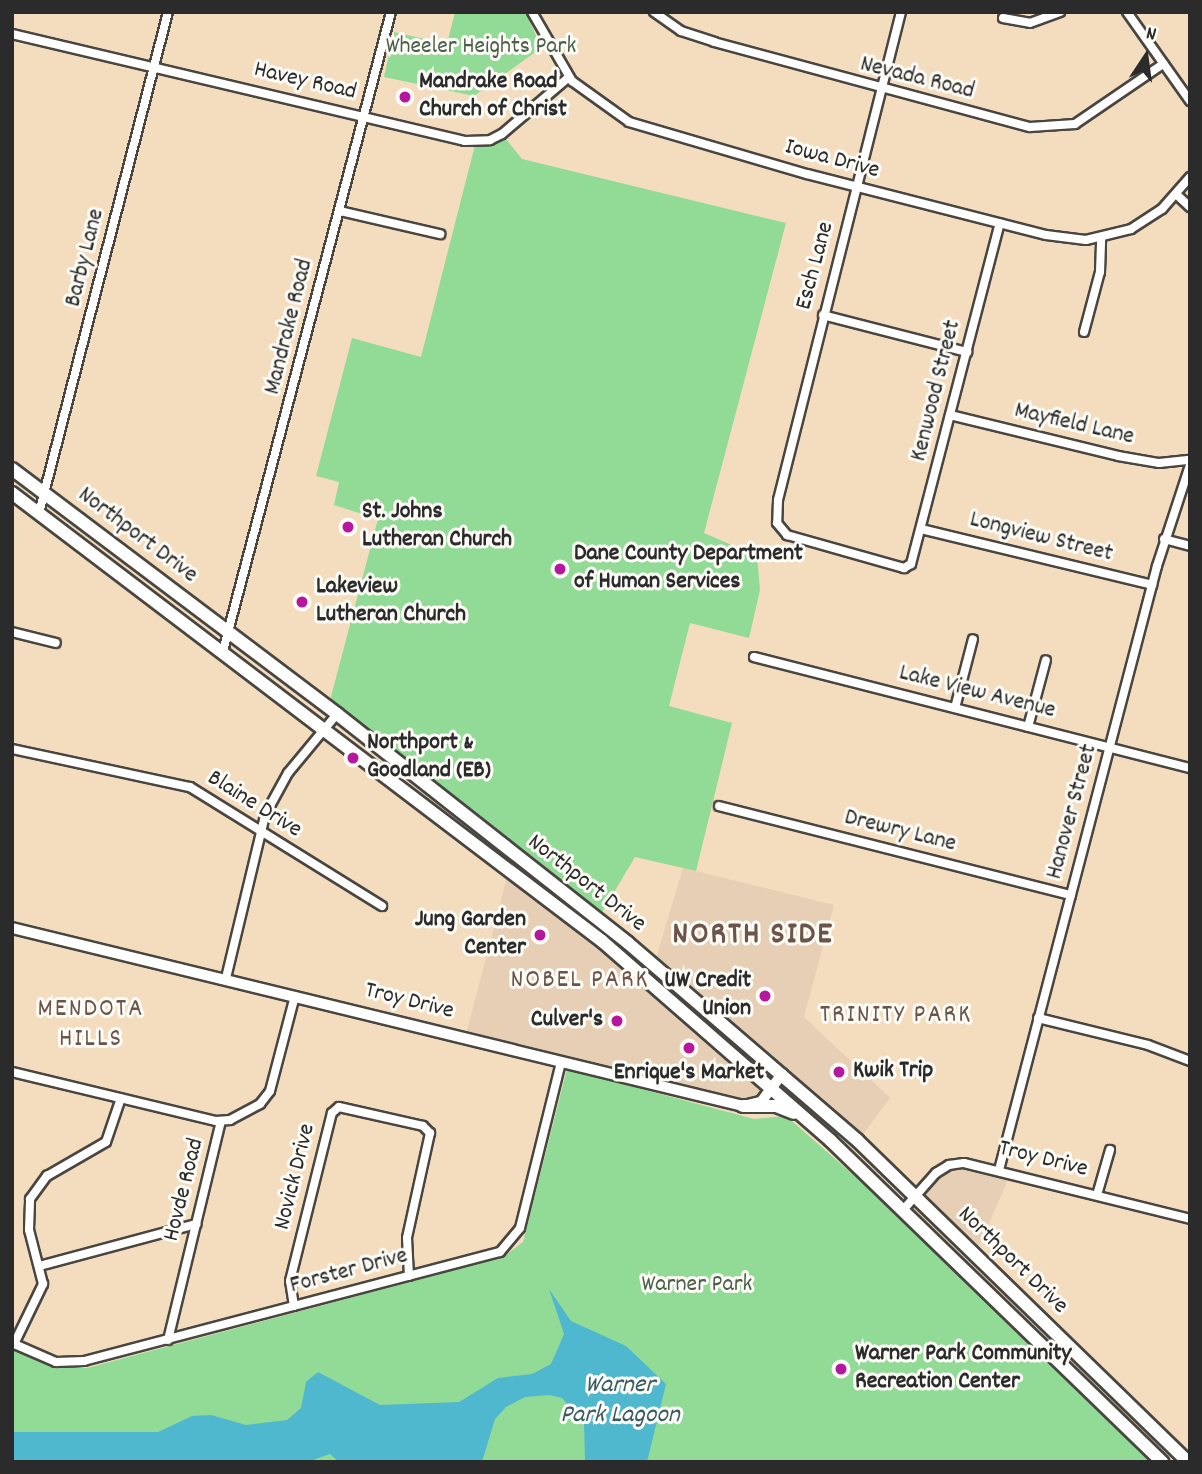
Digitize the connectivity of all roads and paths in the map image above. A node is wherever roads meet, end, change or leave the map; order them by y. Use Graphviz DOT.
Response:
graph roads {
  1 [pos="168,12"];
  2 [pos="391,12"];
  3 [pos="531,12"];
  4 [pos="654,12"];
  5 [pos="901,12"];
  6 [pos="1060,12"];
  7 [pos="1127,12"];
  8 [pos="1003,18"];
  9 [pos="12,34"];
  10 [pos="1163,64"];
  11 [pos="154,66"];
  12 [pos="569,77"];
  13 [pos="881,90"];
  14 [pos="1190,101"];
  15 [pos="364,116"];
  16 [pos="1190,177"];
  17 [pos="857,187"];
  18 [pos="1175,194"];
  19 [pos="1190,207"];
  20 [pos="340,211"];
  21 [pos="1000,223"];
  22 [pos="440,234"];
  23 [pos="1101,238"];
  24 [pos="824,315"];
  25 [pos="1084,332"];
  26 [pos="967,352"];
  27 [pos="950,415"];
  28 [pos="1190,462"];
  29 [pos="12,469"];
  30 [pos="12,493"];
  31 [pos="45,494"];
  32 [pos="39,513"];
  33 [pos="921,529"];
  34 [pos="1164,539"];
  35 [pos="1190,546"];
  36 [pos="908,567"];
  37 [pos="1152,585"];
  38 [pos="12,632"];
  39 [pos="230,632"];
  40 [pos="973,639"];
  41 [pos="56,643"];
  42 [pos="223,651"];
  43 [pos="754,657"];
  44 [pos="1046,660"];
  45 [pos="955,708"];
  46 [pos="337,714"];
  47 [pos="1028,726"];
  48 [pos="326,729"];
  49 [pos="1110,747"];
  50 [pos="12,749"];
  51 [pos="1190,768"];
  52 [pos="719,806"];
  53 [pos="261,831"];
  54 [pos="1071,895"];
  55 [pos="382,906"];
  56 [pos="12,928"];
  57 [pos="620,957"];
  58 [pos="226,978"];
  59 [pos="295,996"];
  60 [pos="697,1002"];
  61 [pos="1038,1018"];
  62 [pos="1190,1060"];
  63 [pos="561,1062"];
  64 [pos="12,1072"];
  65 [pos="782,1074"];
  66 [pos="773,1088"];
  67 [pos="121,1098"];
  68 [pos="743,1106"];
  69 [pos="221,1121"];
  70 [pos="830,1140"];
  71 [pos="1110,1150"];
  72 [pos="999,1170"];
  73 [pos="1097,1195"];
  74 [pos="909,1203"];
  75 [pos="1190,1219"];
  76 [pos="196,1224"];
  77 [pos="39,1266"];
  78 [pos="410,1276"];
  79 [pos="294,1307"];
  80 [pos="168,1340"];
  81 [pos="13,1343"];
  82 [pos="1162,1462"];
  83 [pos="1188,1462"];
  1 -- 11 [label="street, Barby Lane"];
  2 -- 15 [label="street, Mandrake Road"];
  3 -- 12 [label="street"];
  4 -- 13 [label="street, Nevada Road"];
  5 -- 13 [label="street, Esch Lane"];
  6 -- 8 [label="street"];
  7 -- 10 [label="street"];
  9 -- 11 [label="street, Havey Road"];
  10 -- 13 [label="street, Nevada Road"];
  10 -- 14 [label="street"];
  11 -- 15 [label="street, Havey Road"];
  11 -- 31 [label="street, Barby Lane"];
  12 -- 15 [label="street, Havey Road"];
  12 -- 17 [label="street, Iowa Drive"];
  13 -- 17 [label="street, Esch Lane"];
  15 -- 20 [label="street, Mandrake Road"];
  16 -- 18 [label="street"];
  17 -- 21 [label="street, Iowa Drive"];
  17 -- 24 [label="street, Esch Lane"];
  18 -- 19 [label="street"];
  18 -- 23 [label="street"];
  20 -- 22 [label="street"];
  20 -- 39 [label="street, Mandrake Road"];
  21 -- 23 [label="street, Iowa Drive"];
  21 -- 26 [label="street, Kenwood Street"];
  23 -- 25 [label="street"];
  24 -- 26 [label="street"];
  24 -- 36 [label="street, Esch Lane"];
  26 -- 27 [label="street, Kenwood Street"];
  27 -- 28 [label="street, Mayfield Lane"];
  27 -- 33 [label="street, Kenwood Street"];
  28 -- 34 [label="street, Hanover Street"];
  29 -- 31 [label="main road, Northport Drive"];
  30 -- 32 [label="main road, Northport Drive"];
  31 -- 32 [label="street, Barby Lane"];
  31 -- 39 [label="main road, Northport Drive"];
  32 -- 42 [label="main road, Northport Drive"];
  33 -- 36 [label="street, Kenwood Street"];
  33 -- 37 [label="street, Longview Street"];
  34 -- 35 [label="street"];
  34 -- 37 [label="street, Hanover Street"];
  37 -- 49 [label="street, Hanover Street"];
  38 -- 41 [label="street"];
  39 -- 42 [label="street, Mandrake Road"];
  39 -- 46 [label="main road, Northport Drive"];
  40 -- 45 [label="street"];
  42 -- 48 [label="main road, Northport Drive"];
  43 -- 45 [label="street, Lake View Avenue"];
  44 -- 47 [label="street"];
  45 -- 47 [label="street, Lake View Avenue"];
  46 -- 48 [label="street"];
  46 -- 60 [label="main road, Northport Drive"];
  47 -- 49 [label="street, Lake View Avenue"];
  48 -- 53 [label="street"];
  48 -- 57 [label="main road, Northport Drive"];
  49 -- 51 [label="street, Lake View Avenue"];
  49 -- 54 [label="street, Hanover Street"];
  50 -- 53 [label="street, Blaine Drive"];
  52 -- 54 [label="street, Drewry Lane"];
  53 -- 55 [label="street, Blaine Drive"];
  53 -- 58 [label="street"];
  54 -- 61 [label="street, Hanover Street"];
  56 -- 58 [label="street, Troy Drive"];
  57 -- 60 [label="main road"];
  57 -- 66 [label="main road, Northport Drive"];
  58 -- 59 [label="street, Troy Drive"];
  59 -- 63 [label="street, Troy Drive"];
  59 -- 69 [label="street, Hovde Road"];
  60 -- 65 [label="main road, Northport Drive"];
  61 -- 62 [label="street"];
  61 -- 72 [label="street, Hanover Street"];
  63 -- 68 [label="street, Troy Drive"];
  63 -- 78 [label="street, Forster Drive"];
  64 -- 67 [label="street"];
  65 -- 66 [label="street"];
  65 -- 74 [label="main road, Northport Drive"];
  66 -- 68 [label="street"];
  66 -- 70 [label="main road, Northport Drive"];
  67 -- 69 [label="street"];
  67 -- 77 [label="street"];
  68 -- 70 [label="main road"];
  69 -- 76 [label="street, Hovde Road"];
  70 -- 74 [label="main road, Northport Drive"];
  71 -- 73 [label="street"];
  72 -- 73 [label="street, Troy Drive"];
  72 -- 74 [label="street, Troy Drive"];
  73 -- 75 [label="street, Troy Drive"];
  74 -- 82 [label="main road, Northport Drive"];
  74 -- 83 [label="main road, Northport Drive"];
  76 -- 77 [label="street"];
  76 -- 80 [label="street, Hovde Road"];
  77 -- 81 [label="street"];
  78 -- 79 [label="street, Forster Drive"];
  78 -- 79 [label="street, Novick Drive"];
  79 -- 80 [label="street, Forster Drive"];
  80 -- 81 [label="street, Forster Drive"];
}
